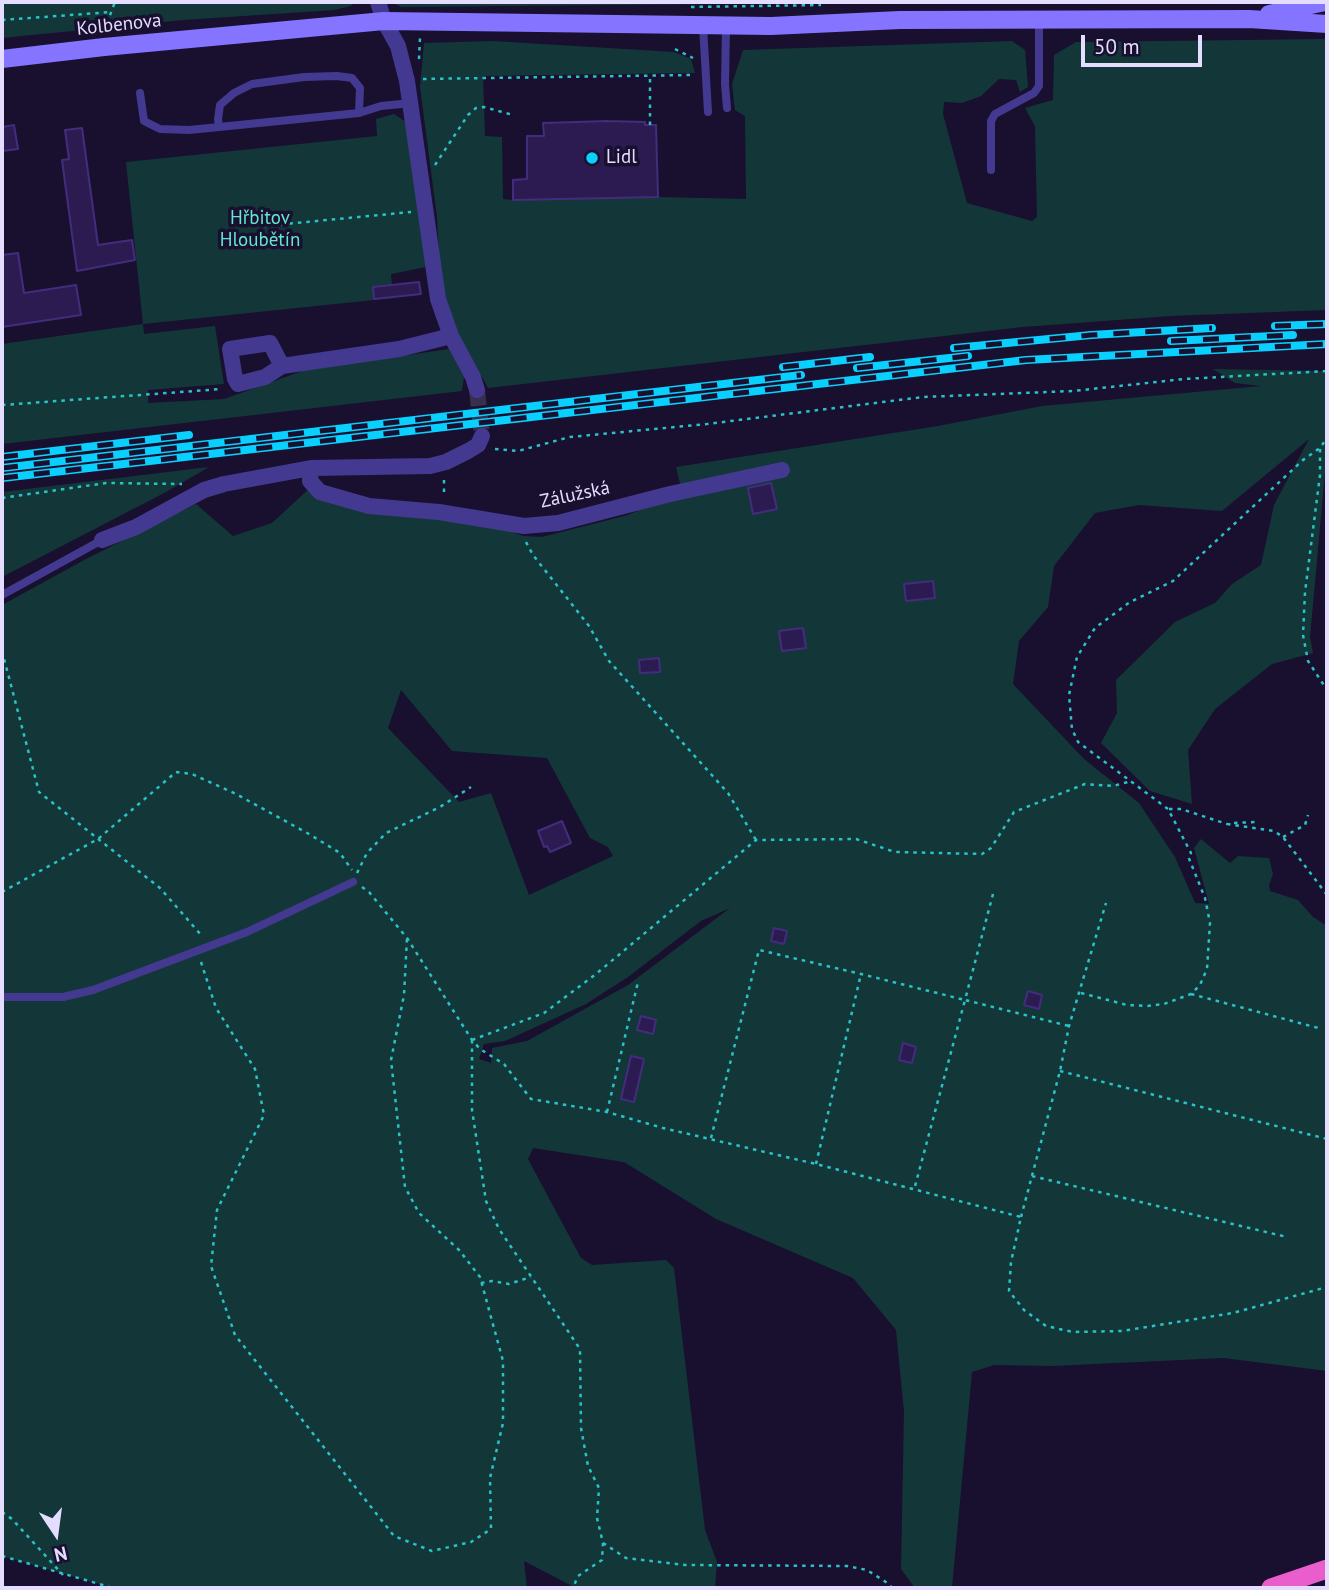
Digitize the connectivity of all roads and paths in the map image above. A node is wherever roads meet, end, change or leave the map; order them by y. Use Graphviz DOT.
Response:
graph roads {
  1 [pos="377,2"];
  2 [pos="1325,2"];
  3 [pos="823,5"];
  4 [pos="687,7"];
  5 [pos="111,12"];
  6 [pos="1249,19"];
  7 [pos="2,20"];
  8 [pos="384,21"];
  9 [pos="1039,21"];
  10 [pos="1327,24"];
  11 [pos="703,26"];
  12 [pos="726,26"];
  13 [pos="420,37"];
  14 [pos="419,48"];
  15 [pos="675,49"];
  16 [pos="2,59"];
  17 [pos="694,60"];
  18 [pos="696,67"];
  19 [pos="650,76"];
  20 [pos="419,79"];
  21 [pos="140,93"];
  22 [pos="411,103"];
  23 [pos="727,108"];
  24 [pos="708,112"];
  25 [pos="359,113"];
  26 [pos="513,115"];
  27 [pos="650,125"];
  28 [pos="219,127"];
  29 [pos="991,170"];
  30 [pos="420,183"];
  31 [pos="425,210"];
  32 [pos="264,226"];
  33 [pos="450,336"];
  34 [pos="282,366"];
  35 [pos="1327,371"];
  36 [pos="238,384"];
  37 [pos="477,390"];
  38 [pos="2,405"];
  39 [pos="1327,438"];
  40 [pos="480,441"];
  41 [pos="1320,448"];
  42 [pos="412,466"];
  43 [pos="311,468"];
  44 [pos="782,470"];
  45 [pos="185,484"];
  46 [pos="2,498"];
  47 [pos="439,512"];
  48 [pos="524,526"];
  49 [pos="102,540"];
  50 [pos="2,595"];
  51 [pos="2,651"];
  52 [pos="1327,690"];
  53 [pos="1130,781"];
  54 [pos="471,787"];
  55 [pos="1168,809"];
  56 [pos="1308,815"];
  57 [pos="1255,822"];
  58 [pos="1227,824"];
  59 [pos="1283,837"];
  60 [pos="98,839"];
  61 [pos="756,840"];
  62 [pos="354,879"];
  63 [pos="2,892"];
  64 [pos="993,894"];
  65 [pos="1327,895"];
  66 [pos="1105,903"];
  67 [pos="407,938"];
  68 [pos="211,946"];
  69 [pos="197,951"];
  70 [pos="861,974"];
  71 [pos="638,982"];
  72 [pos="1081,993"];
  73 [pos="1191,993"];
  74 [pos="2,997"];
  75 [pos="965,1000"];
  76 [pos="1069,1026"];
  77 [pos="1322,1029"];
  78 [pos="472,1040"];
  79 [pos="1060,1071"];
  80 [pos="607,1112"];
  81 [pos="711,1138"];
  82 [pos="1327,1139"];
  83 [pos="816,1164"];
  84 [pos="1032,1176"];
  85 [pos="914,1190"];
  86 [pos="1021,1217"];
  87 [pos="1287,1237"];
  88 [pos="531,1277"];
  89 [pos="481,1283"];
  90 [pos="1327,1287"];
  91 [pos="2,1512"];
  92 [pos="603,1543"];
  93 [pos="2,1556"];
  94 [pos="1327,1569"];
  95 [pos="63,1575"];
  96 [pos="113,1588"];
  97 [pos="573,1588"];
  98 [pos="892,1588"];
  99 [pos="1271,1588"];
  1 -- 8 [label="street"];
  2 -- 6 [label="main road, Kolbenova"];
  3 -- 4 [label="path"];
  5 -- 7 [label="path"];
  6 -- 9 [label="main road, Kolbenova"];
  6 -- 10 [label="main road, Kolbenova"];
  8 -- 11 [label="main road, Kolbenova"];
  8 -- 16 [label="main road, Kolbenova"];
  8 -- 22 [label="street"];
  9 -- 12 [label="main road, Kolbenova"];
  9 -- 29 [label="lane"];
  11 -- 12 [label="main road, Kolbenova"];
  11 -- 24 [label="lane"];
  12 -- 23 [label="lane"];
  13 -- 14 [label="path"];
  15 -- 17 [label="path"];
  18 -- 19 [label="path"];
  19 -- 20 [label="path"];
  19 -- 27 [label="path"];
  21 -- 28 [label="lane"];
  22 -- 25 [label="lane"];
  22 -- 30 [label="street"];
  25 -- 28 [label="lane"];
  25 -- 28 [label="lane"];
  26 -- 30 [label="path"];
  30 -- 31 [label="street"];
  31 -- 32 [label="path"];
  31 -- 33 [label="street"];
  33 -- 34 [label="street"];
  33 -- 37 [label="street"];
  34 -- 36 [label="street"];
  34 -- 36 [label="street"];
  35 -- 40 [label="path"];
  36 -- 38 [label="path"];
  39 -- 41 [label="path"];
  40 -- 42 [label="street"];
  41 -- 52 [label="path"];
  41 -- 53 [label="path"];
  42 -- 43 [label="street"];
  42 -- 47 [label="path"];
  43 -- 47 [label="street, Zálužská"];
  43 -- 49 [label="street"];
  44 -- 48 [label="street, Zálužská"];
  45 -- 46 [label="path"];
  47 -- 48 [label="street, Zálužská"];
  48 -- 61 [label="path"];
  49 -- 50 [label="lane"];
  51 -- 60 [label="path"];
  53 -- 55 [label="path"];
  53 -- 61 [label="path"];
  54 -- 62 [label="path"];
  55 -- 58 [label="path"];
  55 -- 73 [label="path"];
  56 -- 59 [label="path"];
  57 -- 58 [label="path"];
  58 -- 59 [label="path"];
  59 -- 65 [label="path"];
  60 -- 62 [label="path"];
  60 -- 63 [label="path"];
  60 -- 68 [label="path"];
  61 -- 78 [label="path"];
  62 -- 67 [label="path"];
  62 -- 68 [label="lane"];
  64 -- 75 [label="path"];
  66 -- 72 [label="path"];
  67 -- 78 [label="path"];
  67 -- 89 [label="path"];
  68 -- 69 [label="lane"];
  69 -- 74 [label="lane"];
  69 -- 89 [label="path"];
  70 -- 75 [label="path"];
  70 -- 81 [label="path"];
  70 -- 83 [label="path"];
  71 -- 80 [label="path"];
  72 -- 73 [label="path"];
  72 -- 76 [label="path"];
  73 -- 77 [label="path"];
  75 -- 76 [label="path"];
  75 -- 85 [label="path"];
  76 -- 79 [label="path"];
  78 -- 80 [label="path"];
  78 -- 88 [label="path"];
  79 -- 82 [label="path"];
  79 -- 84 [label="path"];
  80 -- 81 [label="path"];
  81 -- 83 [label="path"];
  83 -- 85 [label="path"];
  84 -- 86 [label="path"];
  84 -- 87 [label="path"];
  85 -- 86 [label="path"];
  86 -- 90 [label="path"];
  88 -- 89 [label="path"];
  88 -- 92 [label="path"];
  91 -- 95 [label="path"];
  92 -- 97 [label="path"];
  92 -- 98 [label="path"];
  93 -- 95 [label="path"];
  94 -- 99 [label="highway"];
  95 -- 96 [label="path"];
}
